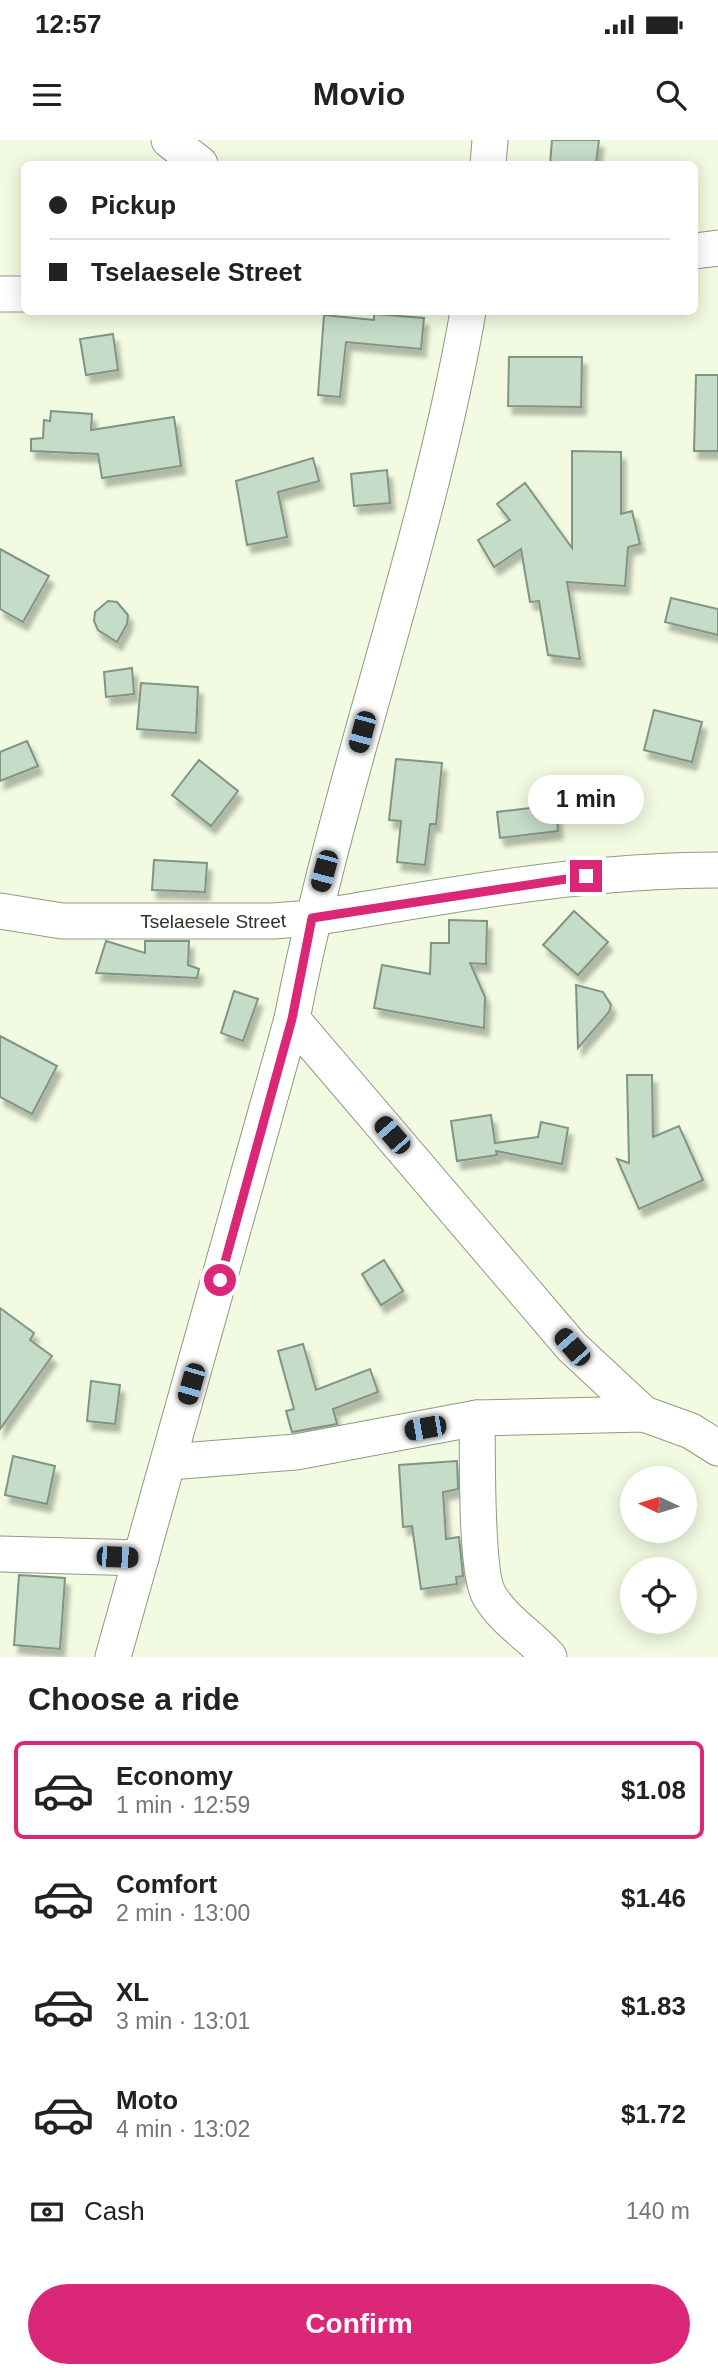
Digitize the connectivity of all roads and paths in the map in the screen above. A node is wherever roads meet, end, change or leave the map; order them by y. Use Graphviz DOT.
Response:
graph roads {
  1 [pos="169,140"];
  2 [pos="490,140"];
  3 [pos="196,161"];
  4 [pos="488,161"];
  5 [pos="718,248"];
  6 [pos="698,251"];
  7 [pos="0,294"];
  8 [pos="21,294"];
  9 [pos="467,315"];
  10 [pos="718,870"];
  11 [pos="0,911"];
  12 [pos="312,918"];
  13 [pos="292,1019"];
  14 [pos="644,1414"];
  15 [pos="477,1418"];
  16 [pos="718,1448"];
  17 [pos="169,1462"];
  18 [pos="0,1554"];
  19 [pos="141,1558"];
  20 [pos="113,1657"];
  21 [pos="549,1657"];
  1 -- 3 [label="street"];
  2 -- 4 [label="street"];
  5 -- 6 [label="street"];
  7 -- 8 [label="street"];
  9 -- 12 [label="street"];
  10 -- 12 [label="street, Tselaesele Street"];
  11 -- 12 [label="street, Tselaesele Street"];
  12 -- 13 [label="street"];
  13 -- 14 [label="street"];
  13 -- 17 [label="street"];
  14 -- 15 [label="street"];
  14 -- 16 [label="street"];
  15 -- 17 [label="street"];
  15 -- 21 [label="street"];
  17 -- 19 [label="street"];
  18 -- 19 [label="street"];
  19 -- 20 [label="street"];
}
